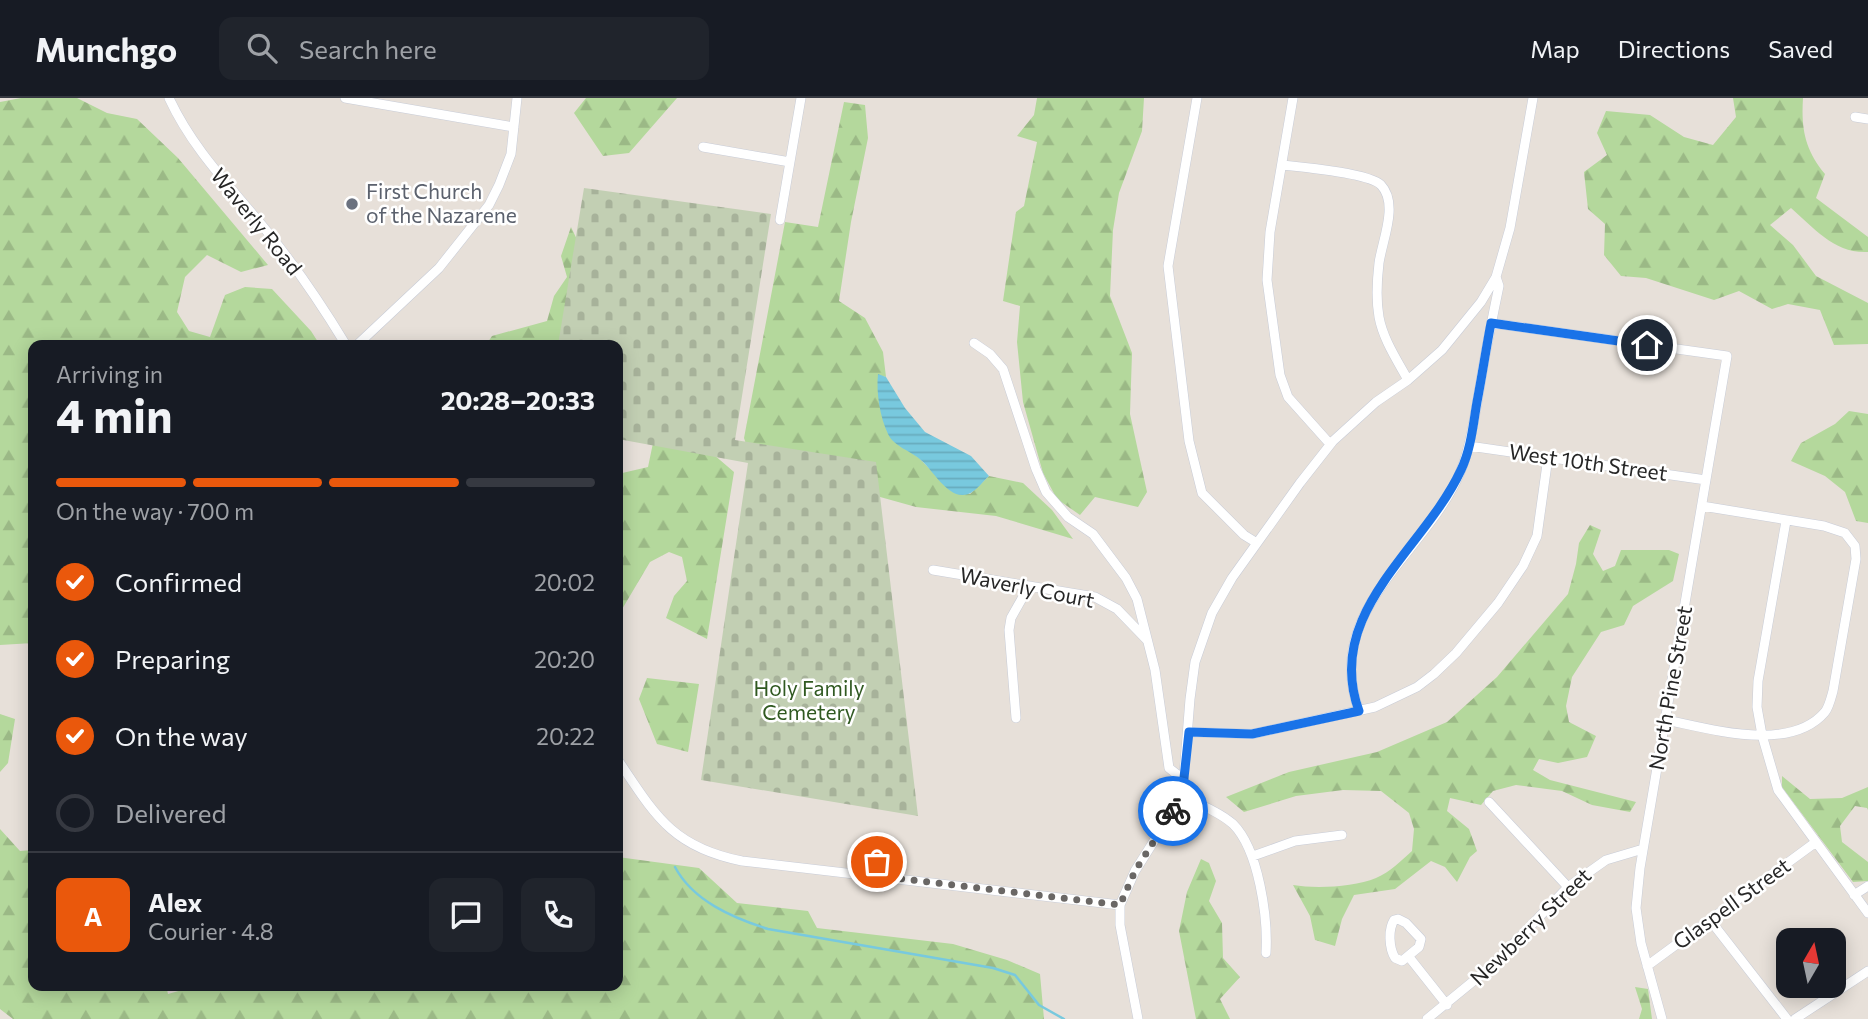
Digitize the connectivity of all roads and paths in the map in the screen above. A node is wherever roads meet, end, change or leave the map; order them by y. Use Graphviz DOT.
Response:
graph roads {
  1 [pos="169,98"];
  2 [pos="345,98"];
  3 [pos="517,98"];
  4 [pos="801,98"];
  5 [pos="1197,98"];
  6 [pos="1293,98"];
  7 [pos="1533,98"];
  8 [pos="391,102"];
  9 [pos="1855,117"];
  10 [pos="1868,119"];
  11 [pos="514,127"];
  12 [pos="703,147"];
  13 [pos="790,162"];
  14 [pos="1282,164"];
  15 [pos="780,219"];
  16 [pos="1496,276"];
  17 [pos="1491,323"];
  18 [pos="343,340"];
  19 [pos="362,340"];
  20 [pos="974,343"];
  21 [pos="1408,380"];
  22 [pos="1330,444"];
  23 [pos="1469,446"];
  24 [pos="1548,457"];
  25 [pos="1706,480"];
  26 [pos="1702,506"];
  27 [pos="1786,520"];
  28 [pos="1257,544"];
  29 [pos="933,570"];
  30 [pos="1029,586"];
  31 [pos="1148,641"];
  32 [pos="1359,711"];
  33 [pos="1016,718"];
  34 [pos="1666,720"];
  35 [pos="1189,732"];
  36 [pos="1762,736"];
  37 [pos="623,768"];
  38 [pos="1184,780"];
  39 [pos="1180,796"];
  40 [pos="1489,802"];
  41 [pos="1342,835"];
  42 [pos="1816,842"];
  43 [pos="1643,849"];
  44 [pos="1253,856"];
  45 [pos="877,862"];
  46 [pos="878,876"];
  47 [pos="1868,886"];
  48 [pos="1568,887"];
  49 [pos="1854,895"];
  50 [pos="1120,905"];
  51 [pos="1868,913"];
  52 [pos="1710,920"];
  53 [pos="1266,953"];
  54 [pos="1409,957"];
  55 [pos="1647,966"];
  56 [pos="1868,971"];
  57 [pos="1447,1004"];
  58 [pos="1138,1019"];
  59 [pos="1427,1019"];
  60 [pos="1662,1019"];
  61 [pos="1787,1019"];
  62 [pos="1795,1019"];
  1 -- 18 [label="street, Waverly Road"];
  2 -- 8 [label="street"];
  3 -- 11 [label="street"];
  4 -- 13 [label="street"];
  5 -- 28 [label="street"];
  6 -- 14 [label="street"];
  7 -- 16 [label="street"];
  8 -- 11 [label="street"];
  9 -- 10 [label="street"];
  11 -- 19 [label="street"];
  12 -- 13 [label="street"];
  13 -- 15 [label="street"];
  14 -- 21 [label="street"];
  14 -- 22 [label="street"];
  16 -- 17 [label="street"];
  16 -- 21 [label="street"];
  17 -- 23 [label="street"];
  17 -- 25 [label="street, North Pine Street"];
  20 -- 31 [label="street"];
  21 -- 22 [label="street"];
  22 -- 28 [label="street"];
  23 -- 24 [label="street, West 10th Street"];
  23 -- 32 [label="street"];
  24 -- 25 [label="street, West 10th Street"];
  24 -- 32 [label="street"];
  25 -- 26 [label="street, North Pine Street"];
  26 -- 27 [label="street"];
  26 -- 34 [label="street, North Pine Street"];
  27 -- 36 [label="street"];
  27 -- 36 [label="street"];
  28 -- 35 [label="street"];
  29 -- 30 [label="street, Waverly Court"];
  30 -- 31 [label="street, Waverly Court"];
  30 -- 33 [label="street"];
  31 -- 38 [label="street"];
  32 -- 35 [label="street"];
  34 -- 36 [label="street"];
  34 -- 43 [label="street, North Pine Street"];
  35 -- 38 [label="street"];
  36 -- 42 [label="street"];
  37 -- 46 [label="street"];
  38 -- 39 [label="street"];
  39 -- 44 [label="street"];
  39 -- 50 [label="street"];
  40 -- 48 [label="street"];
  41 -- 44 [label="street"];
  42 -- 49 [label="street"];
  42 -- 52 [label="street, Glaspell Street"];
  43 -- 48 [label="street, Newberry Street"];
  43 -- 55 [label="street, North Pine Street"];
  44 -- 53 [label="street"];
  45 -- 46 [label="street"];
  46 -- 50 [label="street"];
  47 -- 49 [label="street"];
  48 -- 57 [label="street, Newberry Street"];
  49 -- 51 [label="street"];
  50 -- 58 [label="street"];
  52 -- 55 [label="street, Glaspell Street"];
  52 -- 61 [label="street"];
  54 -- 54 [label="street"];
  54 -- 57 [label="street"];
  55 -- 60 [label="street, North Pine Street"];
  56 -- 62 [label="street"];
  57 -- 59 [label="street, Newberry Street"];
}
